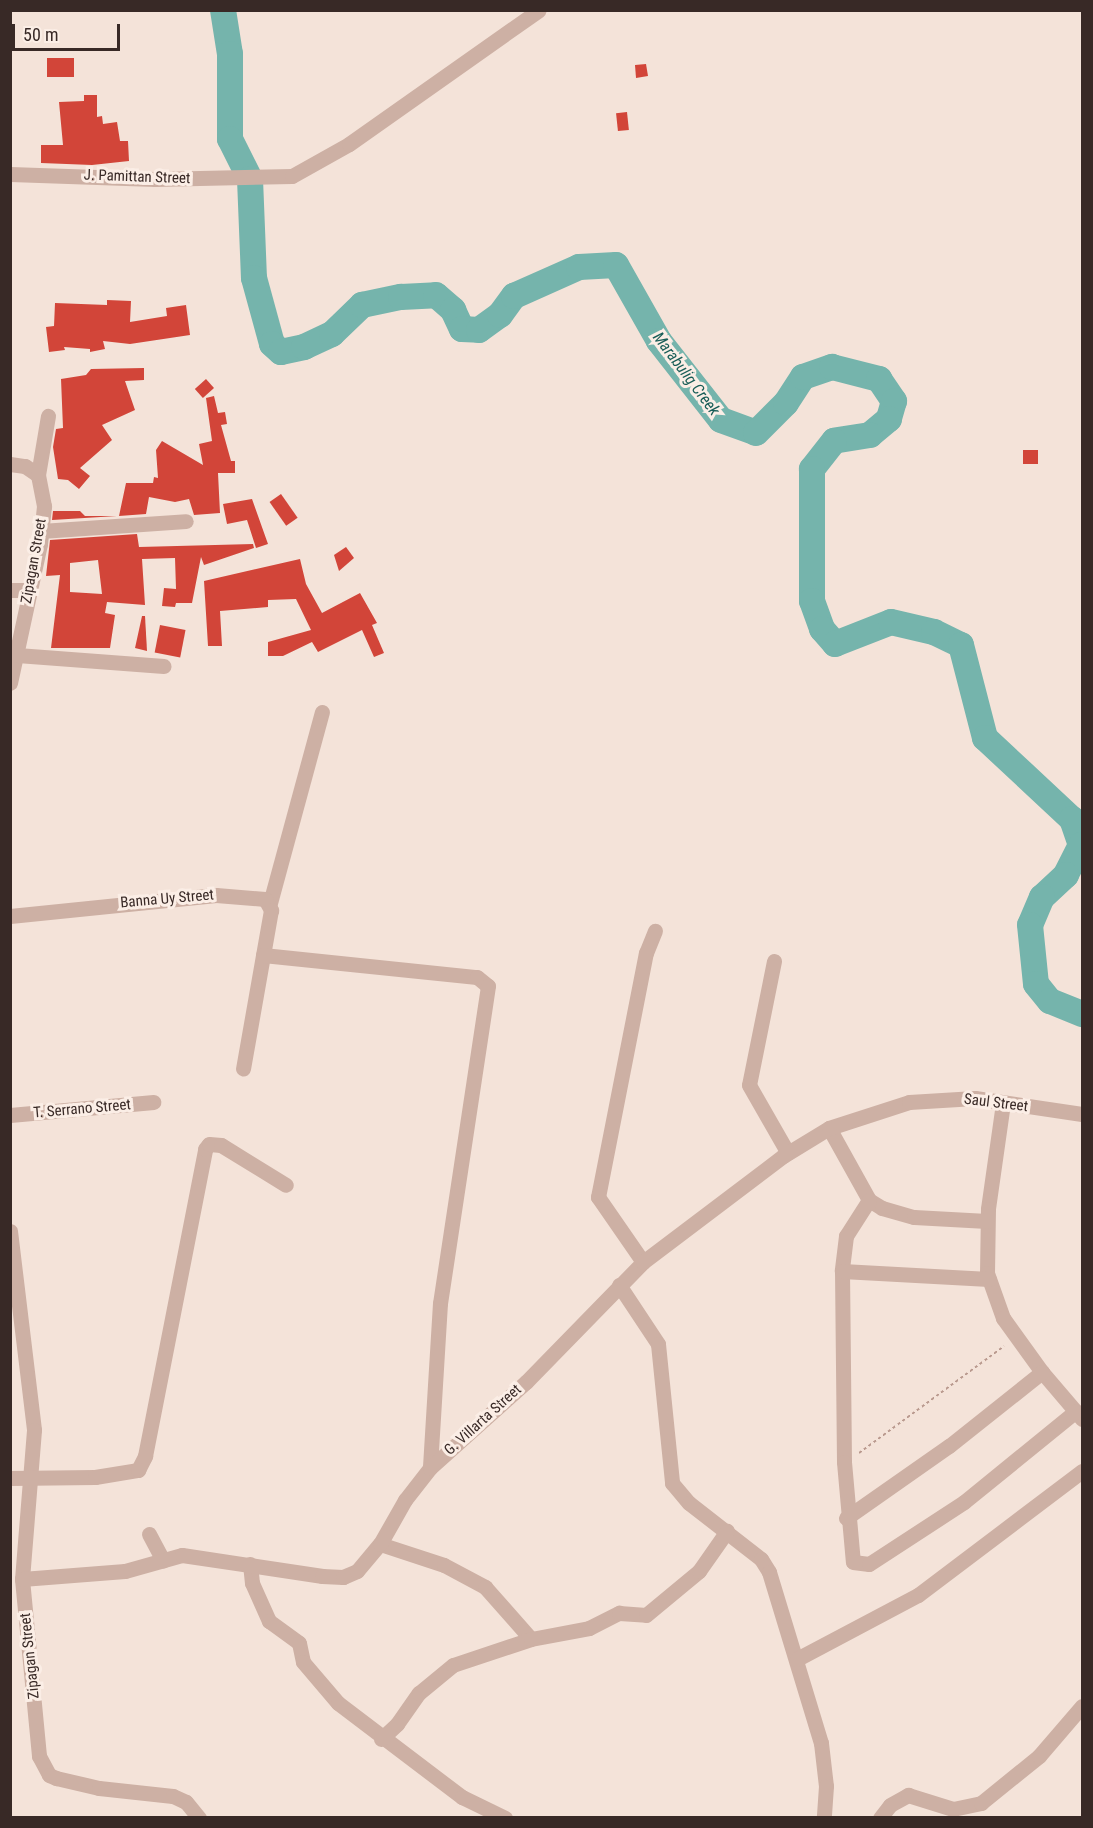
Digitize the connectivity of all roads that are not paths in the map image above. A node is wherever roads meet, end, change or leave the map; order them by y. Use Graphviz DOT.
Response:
graph roads {
  1 [pos="539,10"];
  2 [pos="10,174"];
  3 [pos="48,416"];
  4 [pos="10,464"];
  5 [pos="38,475"];
  6 [pos="186,521"];
  7 [pos="41,531"];
  8 [pos="10,590"];
  9 [pos="29,590"];
  10 [pos="17,655"];
  11 [pos="164,666"];
  12 [pos="10,682"];
  13 [pos="322,712"];
  14 [pos="270,903"];
  15 [pos="10,916"];
  16 [pos="655,931"];
  17 [pos="263,955"];
  18 [pos="774,961"];
  19 [pos="243,1069"];
  20 [pos="153,1102"];
  21 [pos="909,1102"];
  22 [pos="1003,1103"];
  23 [pos="1083,1114"];
  24 [pos="10,1115"];
  25 [pos="829,1128"];
  26 [pos="788,1153"];
  27 [pos="286,1185"];
  28 [pos="869,1200"];
  29 [pos="987,1221"];
  30 [pos="10,1231"];
  31 [pos="643,1262"];
  32 [pos="842,1271"];
  33 [pos="989,1279"];
  34 [pos="619,1285"];
  35 [pos="1042,1372"];
  36 [pos="1079,1415"];
  37 [pos="430,1468"];
  38 [pos="1083,1472"];
  39 [pos="32,1475"];
  40 [pos="10,1478"];
  41 [pos="846,1518"];
  42 [pos="727,1531"];
  43 [pos="149,1534"];
  44 [pos="380,1544"];
  45 [pos="163,1560"];
  46 [pos="250,1564"];
  47 [pos="22,1579"];
  48 [pos="531,1639"];
  49 [pos="797,1659"];
  50 [pos="1083,1706"];
  51 [pos="381,1739"];
  52 [pos="199,1818"];
  53 [pos="506,1818"];
  54 [pos="824,1818"];
  55 [pos="880,1818"];
  1 -- 2 [label="street, J. Pamittan Street"];
  3 -- 5 [label="street"];
  4 -- 5 [label="street"];
  5 -- 7 [label="street, Zipagan Street"];
  6 -- 7 [label="street"];
  7 -- 9 [label="street, Zipagan Street"];
  8 -- 9 [label="street"];
  9 -- 10 [label="street, Zipagan Street"];
  10 -- 11 [label="street"];
  10 -- 12 [label="street, Zipagan Street"];
  13 -- 14 [label="street"];
  14 -- 15 [label="street, Banna Uy Street"];
  14 -- 17 [label="street"];
  16 -- 31 [label="street"];
  17 -- 19 [label="street"];
  17 -- 37 [label="street"];
  18 -- 26 [label="street"];
  20 -- 24 [label="street, T. Serrano Street"];
  21 -- 22 [label="street, Saul Street"];
  21 -- 25 [label="street, G. Villarta Street"];
  22 -- 23 [label="street, Saul Street"];
  22 -- 29 [label="street"];
  25 -- 26 [label="street, G. Villarta Street"];
  25 -- 28 [label="street"];
  26 -- 31 [label="street, G. Villarta Street"];
  27 -- 39 [label="street"];
  28 -- 29 [label="street"];
  28 -- 32 [label="street"];
  29 -- 33 [label="street"];
  30 -- 39 [label="street, Zipagan Street"];
  31 -- 34 [label="street, G. Villarta Street"];
  32 -- 33 [label="street"];
  32 -- 41 [label="street"];
  33 -- 35 [label="street"];
  34 -- 37 [label="street, G. Villarta Street"];
  34 -- 42 [label="street"];
  35 -- 36 [label="street"];
  35 -- 41 [label="street"];
  36 -- 41 [label="street"];
  37 -- 44 [label="street, G. Villarta Street"];
  38 -- 49 [label="street"];
  39 -- 40 [label="street"];
  39 -- 47 [label="street, Zipagan Street"];
  42 -- 48 [label="street"];
  42 -- 49 [label="street"];
  43 -- 45 [label="street"];
  44 -- 46 [label="street, G. Villarta Street"];
  44 -- 48 [label="street"];
  45 -- 46 [label="street, G. Villarta Street"];
  45 -- 47 [label="street, G. Villarta Street"];
  46 -- 51 [label="street"];
  47 -- 52 [label="street, Zipagan Street"];
  48 -- 51 [label="street"];
  49 -- 54 [label="street"];
  50 -- 55 [label="street"];
  51 -- 53 [label="street"];
}
